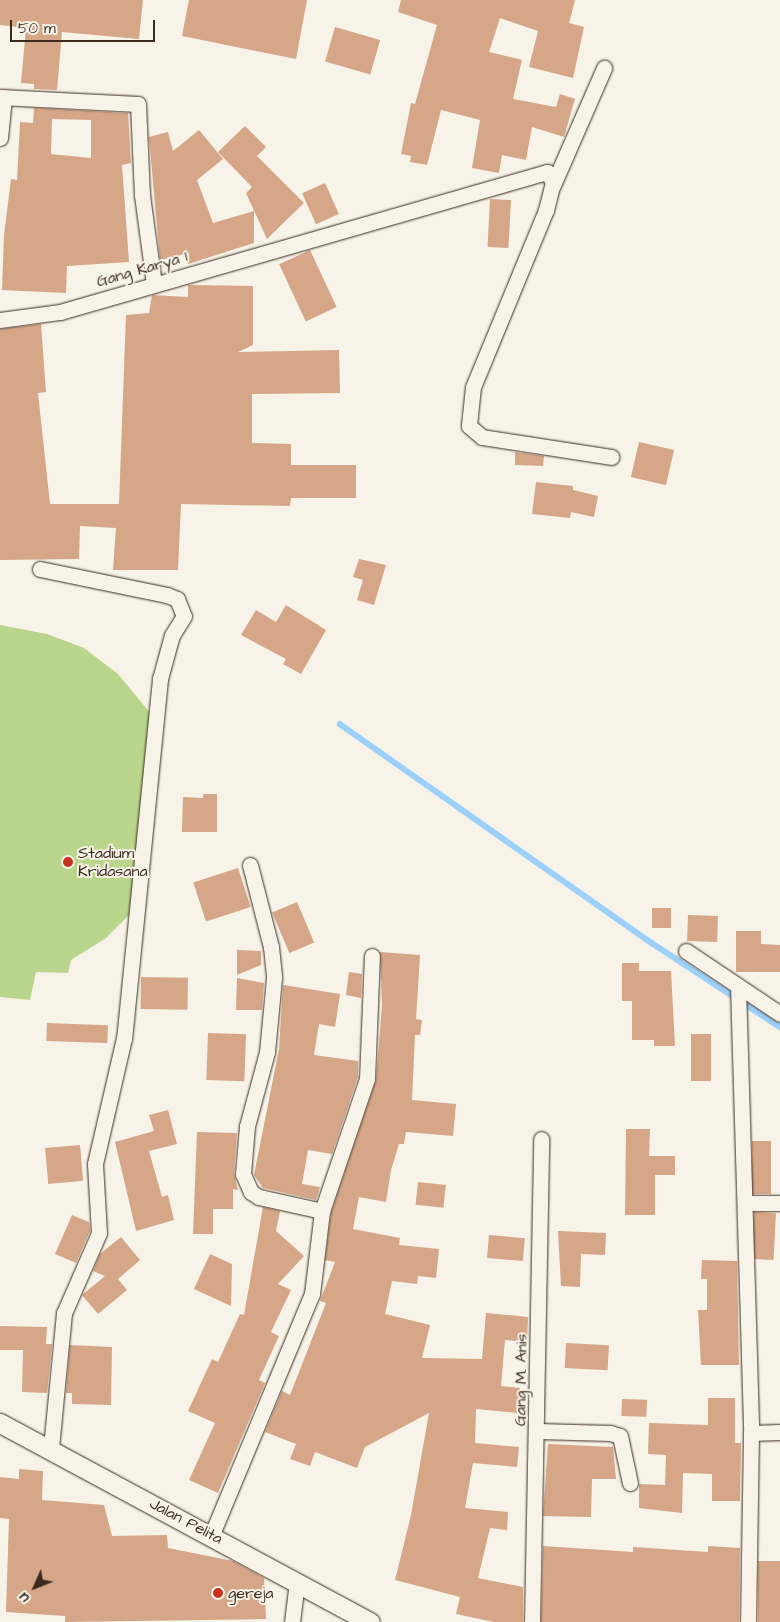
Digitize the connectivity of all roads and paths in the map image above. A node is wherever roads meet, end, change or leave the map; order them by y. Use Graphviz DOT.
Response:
graph roads {
  1 [pos="604,68"];
  2 [pos="2,97"];
  3 [pos="0,138"];
  4 [pos="553,185"];
  5 [pos="154,284"];
  6 [pos="0,320"];
  7 [pos="611,457"];
  8 [pos="40,569"];
  9 [pos="250,864"];
  10 [pos="686,951"];
  11 [pos="372,956"];
  12 [pos="738,989"];
  13 [pos="780,1014"];
  14 [pos="541,1139"];
  15 [pos="746,1203"];
  16 [pos="780,1203"];
  17 [pos="322,1211"];
  18 [pos="0,1423"];
  19 [pos="537,1431"];
  20 [pos="780,1432"];
  21 [pos="751,1433"];
  22 [pos="51,1449"];
  23 [pos="630,1483"];
  24 [pos="212,1534"];
  25 [pos="297,1581"];
  26 [pos="292,1622"];
  27 [pos="370,1622"];
  28 [pos="532,1622"];
  29 [pos="748,1622"];
  1 -- 4 [label="street"];
  2 -- 3 [label="street"];
  2 -- 5 [label="street"];
  4 -- 5 [label="street, Gang Karya 1"];
  4 -- 7 [label="street"];
  5 -- 6 [label="street, Gang Karya 1"];
  8 -- 22 [label="street"];
  9 -- 17 [label="street"];
  10 -- 12 [label="street"];
  11 -- 17 [label="street"];
  12 -- 13 [label="street"];
  12 -- 15 [label="street"];
  14 -- 19 [label="street, Gang M. Anis"];
  15 -- 16 [label="street"];
  15 -- 21 [label="street"];
  17 -- 24 [label="street"];
  18 -- 22 [label="street, Jalan Pelita"];
  19 -- 23 [label="street"];
  19 -- 28 [label="street, Gang M. Anis"];
  20 -- 21 [label="street"];
  21 -- 29 [label="street"];
  22 -- 24 [label="street, Jalan Pelita"];
  24 -- 25 [label="street, Jalan Pelita"];
  25 -- 26 [label="street"];
  25 -- 27 [label="street, Jalan Pelita"];
}
